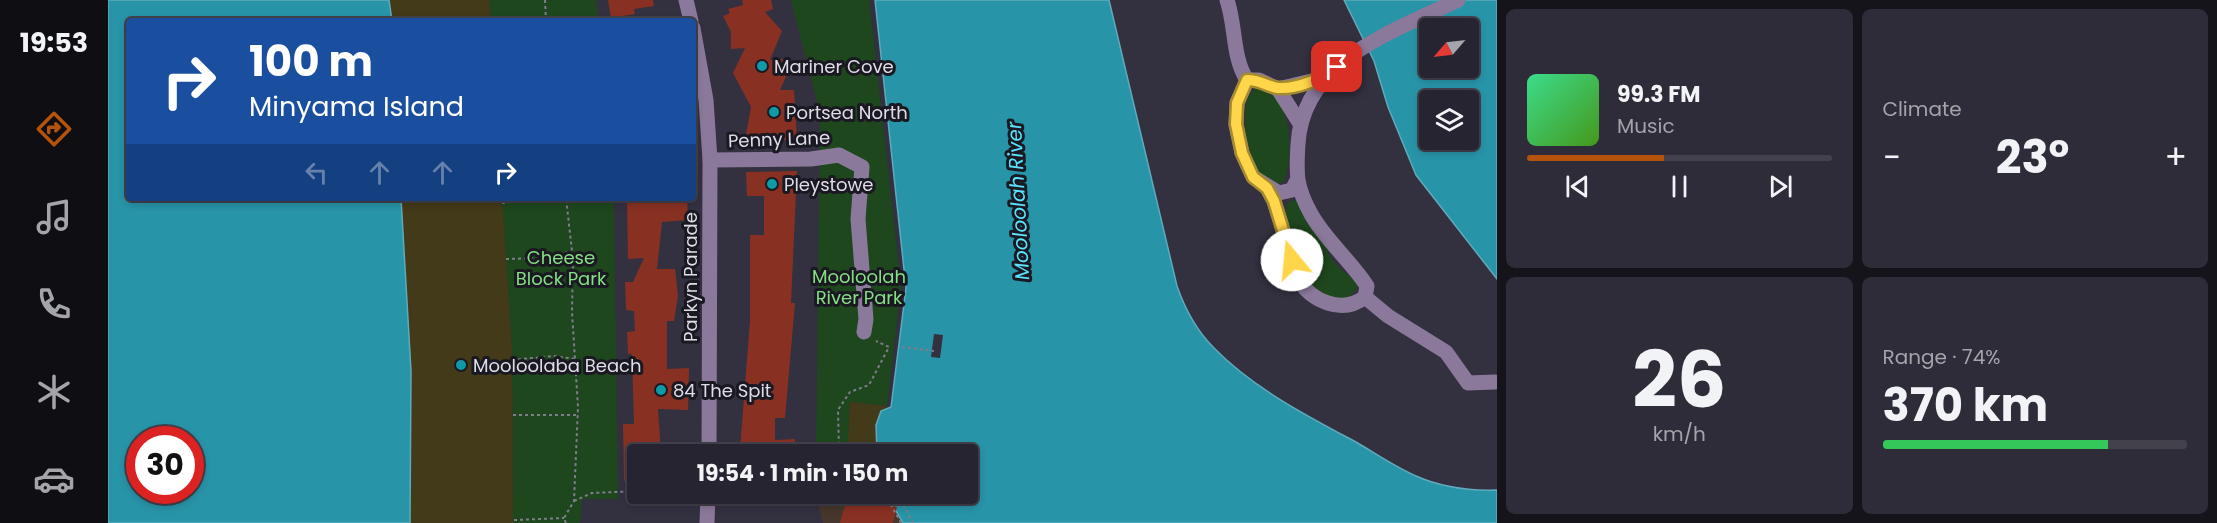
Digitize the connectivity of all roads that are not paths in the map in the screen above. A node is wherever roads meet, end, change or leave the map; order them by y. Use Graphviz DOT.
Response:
graph roads {
  1 [pos="686,0"];
  2 [pos="1227,0"];
  3 [pos="1458,0"];
  4 [pos="690,18"];
  5 [pos="696,45"];
  6 [pos="1324,78"];
  7 [pos="1247,80"];
  8 [pos="1278,89"];
  9 [pos="1299,122"];
  10 [pos="710,160"];
  11 [pos="1296,182"];
  12 [pos="1267,188"];
  13 [pos="1365,297"];
  14 [pos="864,332"];
  15 [pos="1495,382"];
  16 [pos="709,444"];
  17 [pos="708,504"];
  18 [pos="707,523"];
  1 -- 4 [label="street"];
  2 -- 7 [label="street"];
  3 -- 6 [label="street"];
  5 -- 10 [label="street, Parkyn Parade"];
  6 -- 8 [label="street"];
  6 -- 9 [label="street"];
  7 -- 8 [label="street"];
  7 -- 12 [label="street"];
  8 -- 9 [label="street"];
  9 -- 11 [label="street"];
  10 -- 14 [label="street, Penny Lane"];
  10 -- 16 [label="street, Parkyn Parade"];
  11 -- 12 [label="street"];
  11 -- 13 [label="street"];
  12 -- 13 [label="street"];
  13 -- 15 [label="street"];
  17 -- 18 [label="street"];
}
